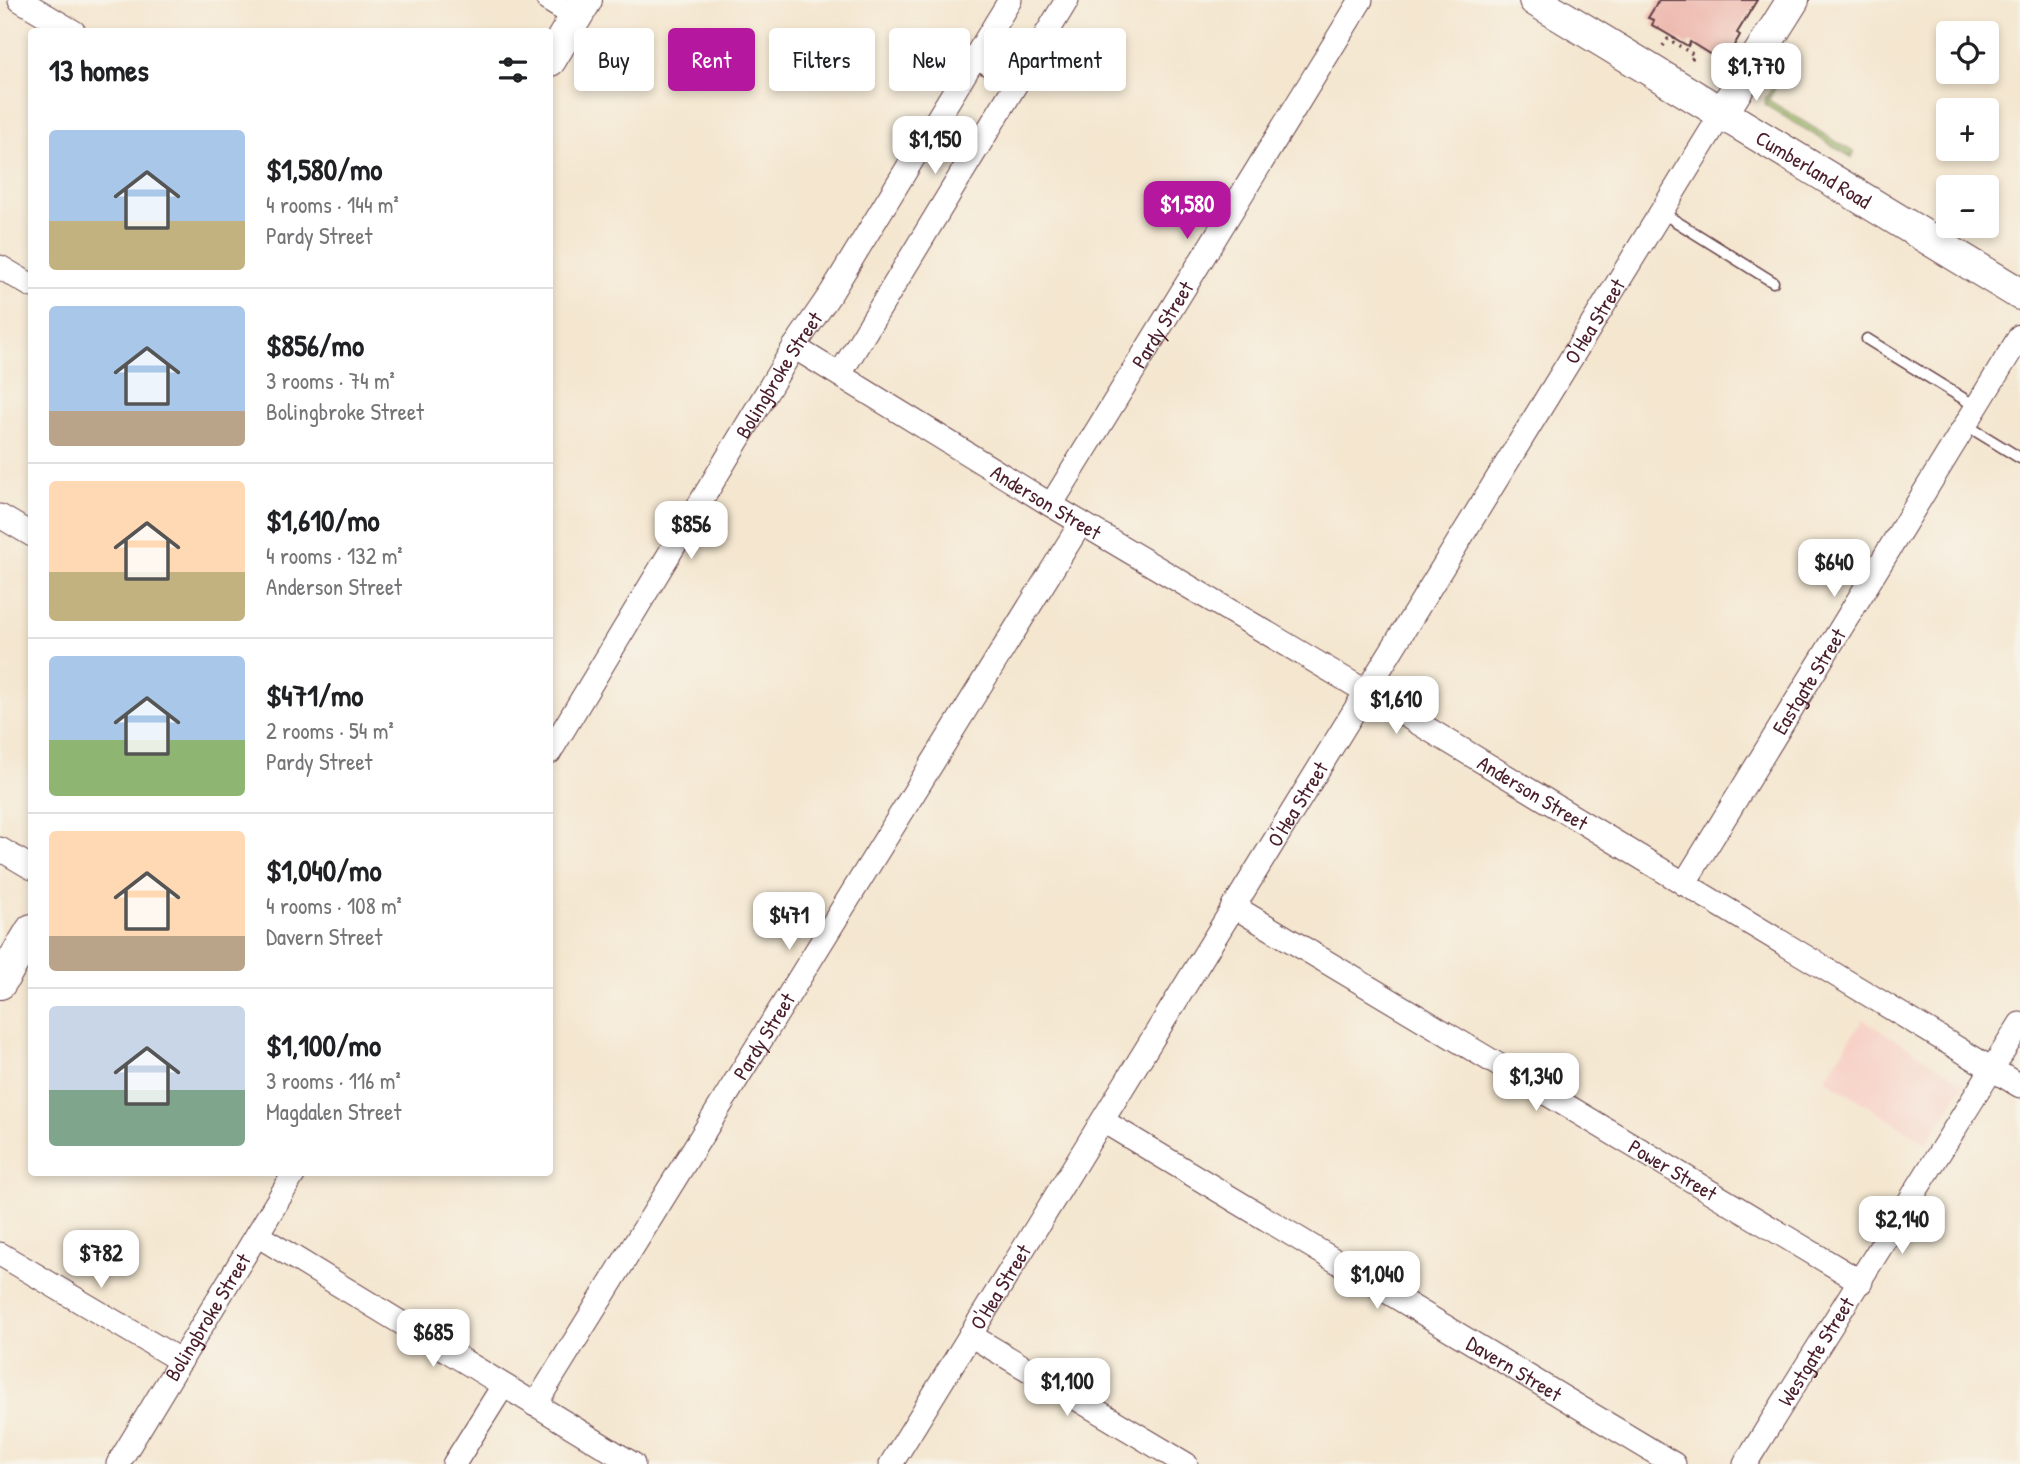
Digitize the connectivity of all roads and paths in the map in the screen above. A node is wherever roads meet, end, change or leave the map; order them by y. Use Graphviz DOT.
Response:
graph roads {
  1 [pos="548,0"];
  2 [pos="1010,0"];
  3 [pos="1067,0"];
  4 [pos="1361,0"];
  5 [pos="1535,0"];
  6 [pos="1793,0"];
  7 [pos="27,2"];
  8 [pos="581,8"];
  9 [pos="68,28"];
  10 [pos="1050,28"];
  11 [pos="1663,46"];
  12 [pos="553,56"];
  13 [pos="973,62"];
  14 [pos="1690,62"];
  15 [pos="984,69"];
  16 [pos="1013,91"];
  17 [pos="1722,113"];
  18 [pos="1661,212"];
  19 [pos="0,267"];
  20 [pos="1773,282"];
  21 [pos="28,284"];
  22 [pos="2020,294"];
  23 [pos="2020,336"];
  24 [pos="1867,339"];
  25 [pos="794,347"];
  26 [pos="840,374"];
  27 [pos="1971,416"];
  28 [pos="2020,458"];
  29 [pos="1051,505"];
  30 [pos="0,516"];
  31 [pos="1081,523"];
  32 [pos="28,533"];
  33 [pos="1365,691"];
  34 [pos="553,747"];
  35 [pos="0,849"];
  36 [pos="28,866"];
  37 [pos="1684,884"];
  38 [pos="1233,906"];
  39 [pos="28,937"];
  40 [pos="0,983"];
  41 [pos="2020,1024"];
  42 [pos="1992,1069"];
  43 [pos="2020,1086"];
  44 [pos="1103,1121"];
  45 [pos="293,1176"];
  46 [pos="257,1235"];
  47 [pos="0,1254"];
  48 [pos="1861,1282"];
  49 [pos="970,1335"];
  50 [pos="181,1361"];
  51 [pos="503,1386"];
  52 [pos="535,1405"];
  53 [pos="118,1464"];
  54 [pos="454,1464"];
  55 [pos="633,1464"];
  56 [pos="891,1464"];
  57 [pos="1186,1464"];
  58 [pos="1674,1464"];
  59 [pos="1745,1464"];
  1 -- 8 [label="street"];
  2 -- 13 [label="street, Bolingbroke Street"];
  3 -- 10 [label="street"];
  4 -- 29 [label="street, Pardy Street"];
  5 -- 17 [label="main road, Cumberland Road"];
  6 -- 17 [label="main road, O'Hea Street"];
  7 -- 9 [label="street"];
  8 -- 12 [label="main road"];
  11 -- 14 [label="path"];
  13 -- 15 [label="lane"];
  13 -- 25 [label="street, Bolingbroke Street"];
  16 -- 26 [label="street"];
  17 -- 18 [label="street, O'Hea Street"];
  17 -- 22 [label="main road, Cumberland Road"];
  18 -- 20 [label="lane"];
  18 -- 33 [label="street, O'Hea Street"];
  19 -- 21 [label="street"];
  23 -- 27 [label="street, Eastgate Street"];
  24 -- 27 [label="lane"];
  25 -- 26 [label="street, Anderson Street"];
  25 -- 34 [label="street, Bolingbroke Street"];
  26 -- 29 [label="street, Anderson Street"];
  27 -- 28 [label="lane"];
  27 -- 37 [label="street, Eastgate Street"];
  29 -- 31 [label="street, Anderson Street"];
  30 -- 32 [label="street"];
  31 -- 33 [label="street, Anderson Street"];
  31 -- 52 [label="street, Pardy Street"];
  33 -- 37 [label="street, Anderson Street"];
  33 -- 38 [label="street, O'Hea Street"];
  35 -- 36 [label="street"];
  37 -- 42 [label="street, Anderson Street"];
  38 -- 44 [label="street, O'Hea Street"];
  38 -- 48 [label="street, Power Street"];
  39 -- 40 [label="main road"];
  41 -- 42 [label="street, Westgate Street"];
  42 -- 43 [label="street, Anderson Street"];
  42 -- 48 [label="street, Westgate Street"];
  44 -- 49 [label="street, O'Hea Street"];
  44 -- 58 [label="street, Davern Street"];
  45 -- 46 [label="street, Bolingbroke Street"];
  46 -- 50 [label="street, Bolingbroke Street"];
  46 -- 51 [label="street"];
  47 -- 50 [label="street"];
  48 -- 59 [label="street, Westgate Street"];
  49 -- 56 [label="street, O'Hea Street"];
  49 -- 57 [label="street"];
  50 -- 53 [label="street, Bolingbroke Street"];
  51 -- 52 [label="street"];
  51 -- 54 [label="street"];
  52 -- 55 [label="street"];
}
